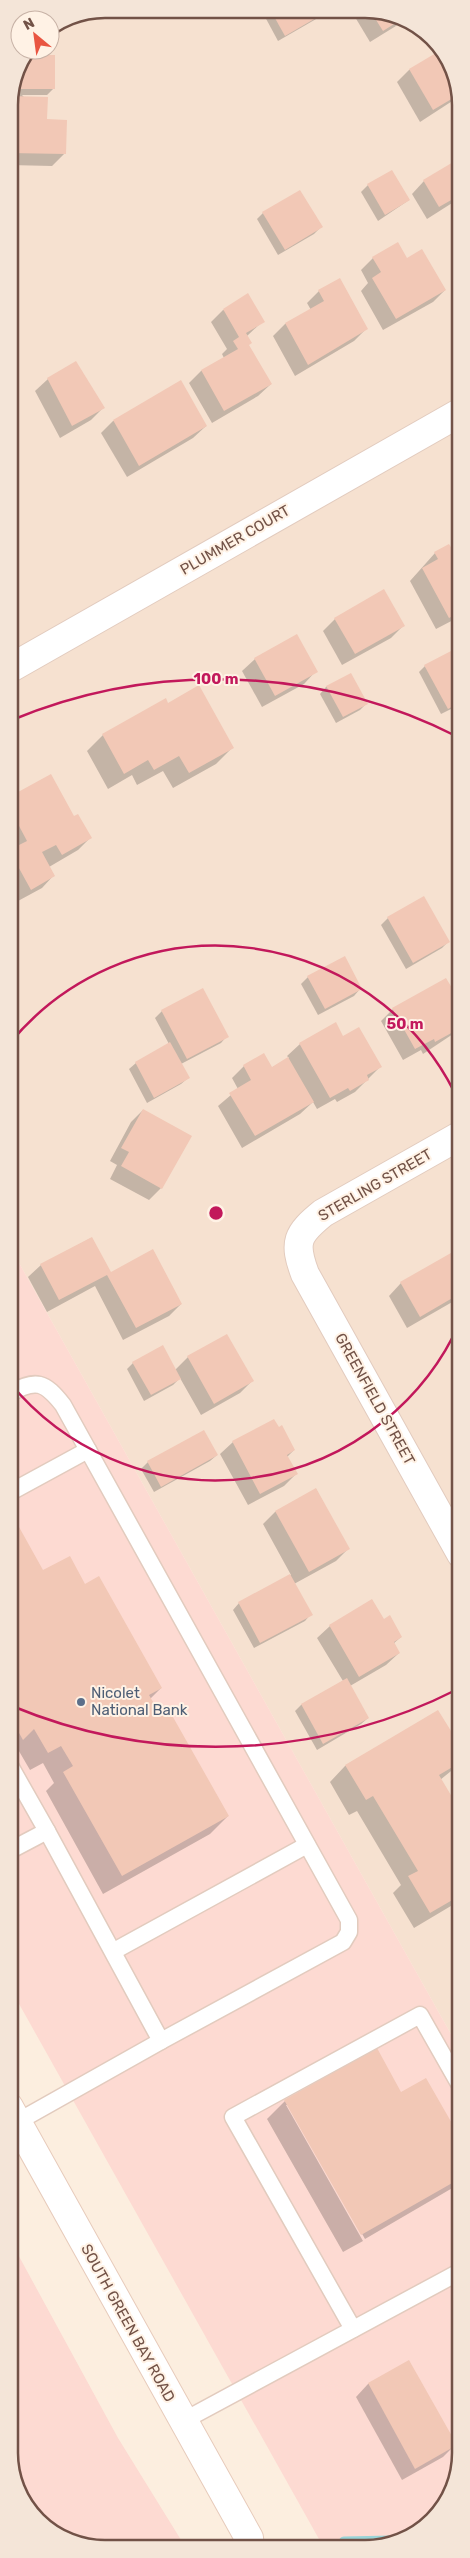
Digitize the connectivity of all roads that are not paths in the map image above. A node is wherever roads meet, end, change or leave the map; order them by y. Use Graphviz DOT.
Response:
graph roads {
  1 [pos="452,417"];
  2 [pos="18,664"];
  3 [pos="452,1140"];
  4 [pos="297,1242"];
  5 [pos="18,1389"];
  6 [pos="88,1450"];
  7 [pos="18,1488"];
  8 [pos="452,1538"];
  9 [pos="18,1780"];
  10 [pos="46,1830"];
  11 [pos="307,1845"];
  12 [pos="18,1846"];
  13 [pos="114,1951"];
  14 [pos="161,2041"];
  15 [pos="452,2071"];
  16 [pos="18,2112"];
  17 [pos="18,2123"];
  18 [pos="452,2276"];
  19 [pos="353,2329"];
  20 [pos="183,2421"];
  21 [pos="251,2540"];
  1 -- 2 [label="street, PLUMMER COURT"];
  3 -- 4 [label="street, STERLING STREET"];
  4 -- 8 [label="street, GREENFIELD STREET"];
  5 -- 6 [label="lane"];
  6 -- 7 [label="lane"];
  6 -- 11 [label="lane"];
  9 -- 10 [label="lane"];
  10 -- 12 [label="lane"];
  10 -- 13 [label="lane"];
  11 -- 13 [label="lane"];
  11 -- 14 [label="lane"];
  13 -- 14 [label="lane"];
  14 -- 16 [label="lane"];
  15 -- 19 [label="lane"];
  17 -- 20 [label="street, SOUTH GREEN BAY ROAD"];
  18 -- 19 [label="lane"];
  19 -- 20 [label="lane"];
  20 -- 21 [label="street, SOUTH GREEN BAY ROAD"];
}
